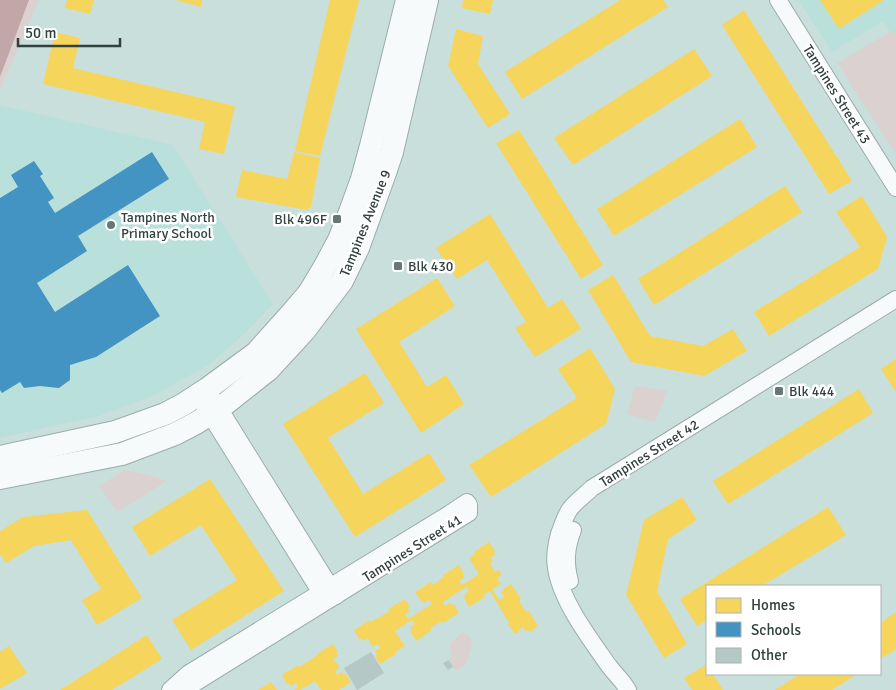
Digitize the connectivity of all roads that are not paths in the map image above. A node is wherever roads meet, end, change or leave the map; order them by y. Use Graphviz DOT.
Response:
graph roads {
  1 [pos="407,0"];
  2 [pos="427,0"];
  3 [pos="778,0"];
  4 [pos="896,188"];
  5 [pos="896,299"];
  6 [pos="896,306"];
  7 [pos="202,392"];
  8 [pos="215,411"];
  9 [pos="0,457"];
  10 [pos="0,478"];
  11 [pos="328,594"];
  12 [pos="625,685"];
  13 [pos="170,690"];
  14 [pos="186,690"];
  1 -- 7 [label="main road, Tampines Avenue 9"];
  2 -- 8 [label="main road, Tampines Avenue 9"];
  3 -- 4 [label="street, Tampines Street 43"];
  5 -- 12 [label="street, Tampines Street 42"];
  6 -- 12 [label="street, Tampines Street 42"];
  7 -- 8 [label="street"];
  7 -- 9 [label="main road, Tampines Avenue 9"];
  8 -- 10 [label="main road, Tampines Avenue 9"];
  8 -- 11 [label="street"];
  11 -- 11 [label="street, Tampines Street 41"];
  11 -- 13 [label="street, Tampines Street 41"];
  11 -- 14 [label="street, Tampines Street 41"];
}
